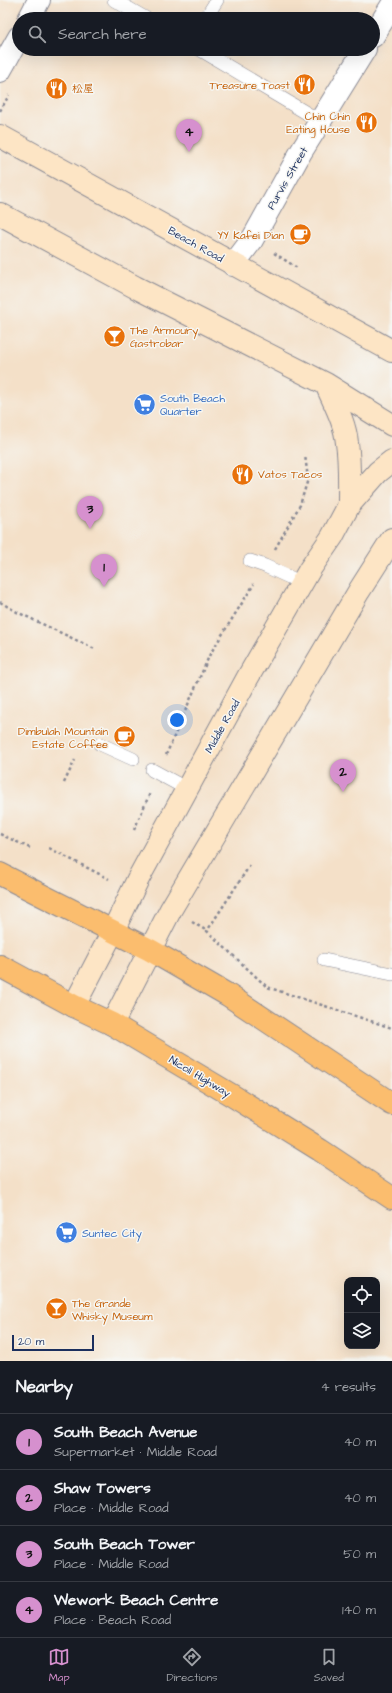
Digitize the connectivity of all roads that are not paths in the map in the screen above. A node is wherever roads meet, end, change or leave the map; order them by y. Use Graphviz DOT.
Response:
graph roads {
  1 [pos="39,0"];
  2 [pos="114,0"];
  3 [pos="217,0"];
  4 [pos="392,6"];
  5 [pos="33,12"];
  6 [pos="135,12"];
  7 [pos="209,12"];
  8 [pos="380,25"];
  9 [pos="12,50"];
  10 [pos="211,56"];
  11 [pos="361,56"];
  12 [pos="0,71"];
  13 [pos="320,121"];
  14 [pos="0,136"];
  15 [pos="3,212"];
  16 [pos="233,265"];
  17 [pos="392,351"];
  18 [pos="326,384"];
  19 [pos="392,425"];
  20 [pos="392,461"];
  21 [pos="349,505"];
  22 [pos="392,539"];
  23 [pos="250,561"];
  24 [pos="302,583"];
  25 [pos="100,744"];
  26 [pos="133,759"];
  27 [pos="155,771"];
  28 [pos="187,789"];
  29 [pos="0,874"];
  30 [pos="113,931"];
  31 [pos="150,950"];
  32 [pos="324,960"];
  33 [pos="0,966"];
  34 [pos="392,974"];
  35 [pos="74,1006"];
  36 [pos="112,1024"];
  37 [pos="392,1104"];
  38 [pos="392,1198"];
  1 -- 5 [label="street"];
  2 -- 6 [label="lane"];
  3 -- 7 [label="lane"];
  4 -- 8 [label="street"];
  9 -- 12 [label="street"];
  10 -- 13 [label="lane"];
  11 -- 13 [label="street, Purvis Street"];
  13 -- 16 [label="street, Purvis Street"];
  14 -- 16 [label="main road, Beach Road"];
  15 -- 18 [label="main road"];
  16 -- 17 [label="main road, Beach Road"];
  18 -- 19 [label="main road"];
  18 -- 21 [label="main road"];
  20 -- 21 [label="main road, Middle Road"];
  21 -- 24 [label="main road, Middle Road"];
  22 -- 31 [label="main road"];
  23 -- 24 [label="lane"];
  24 -- 28 [label="main road, Middle Road"];
  25 -- 26 [label="lane"];
  27 -- 28 [label="lane"];
  28 -- 30 [label="main road, Middle Road"];
  29 -- 30 [label="highway"];
  30 -- 31 [label="highway"];
  30 -- 35 [label="main road, Middle Road"];
  31 -- 36 [label="main road"];
  31 -- 37 [label="highway"];
  32 -- 34 [label="lane"];
  33 -- 35 [label="highway, Nicoll Highway"];
  35 -- 36 [label="highway, Nicoll Highway"];
  36 -- 38 [label="highway, Nicoll Highway"];
}
